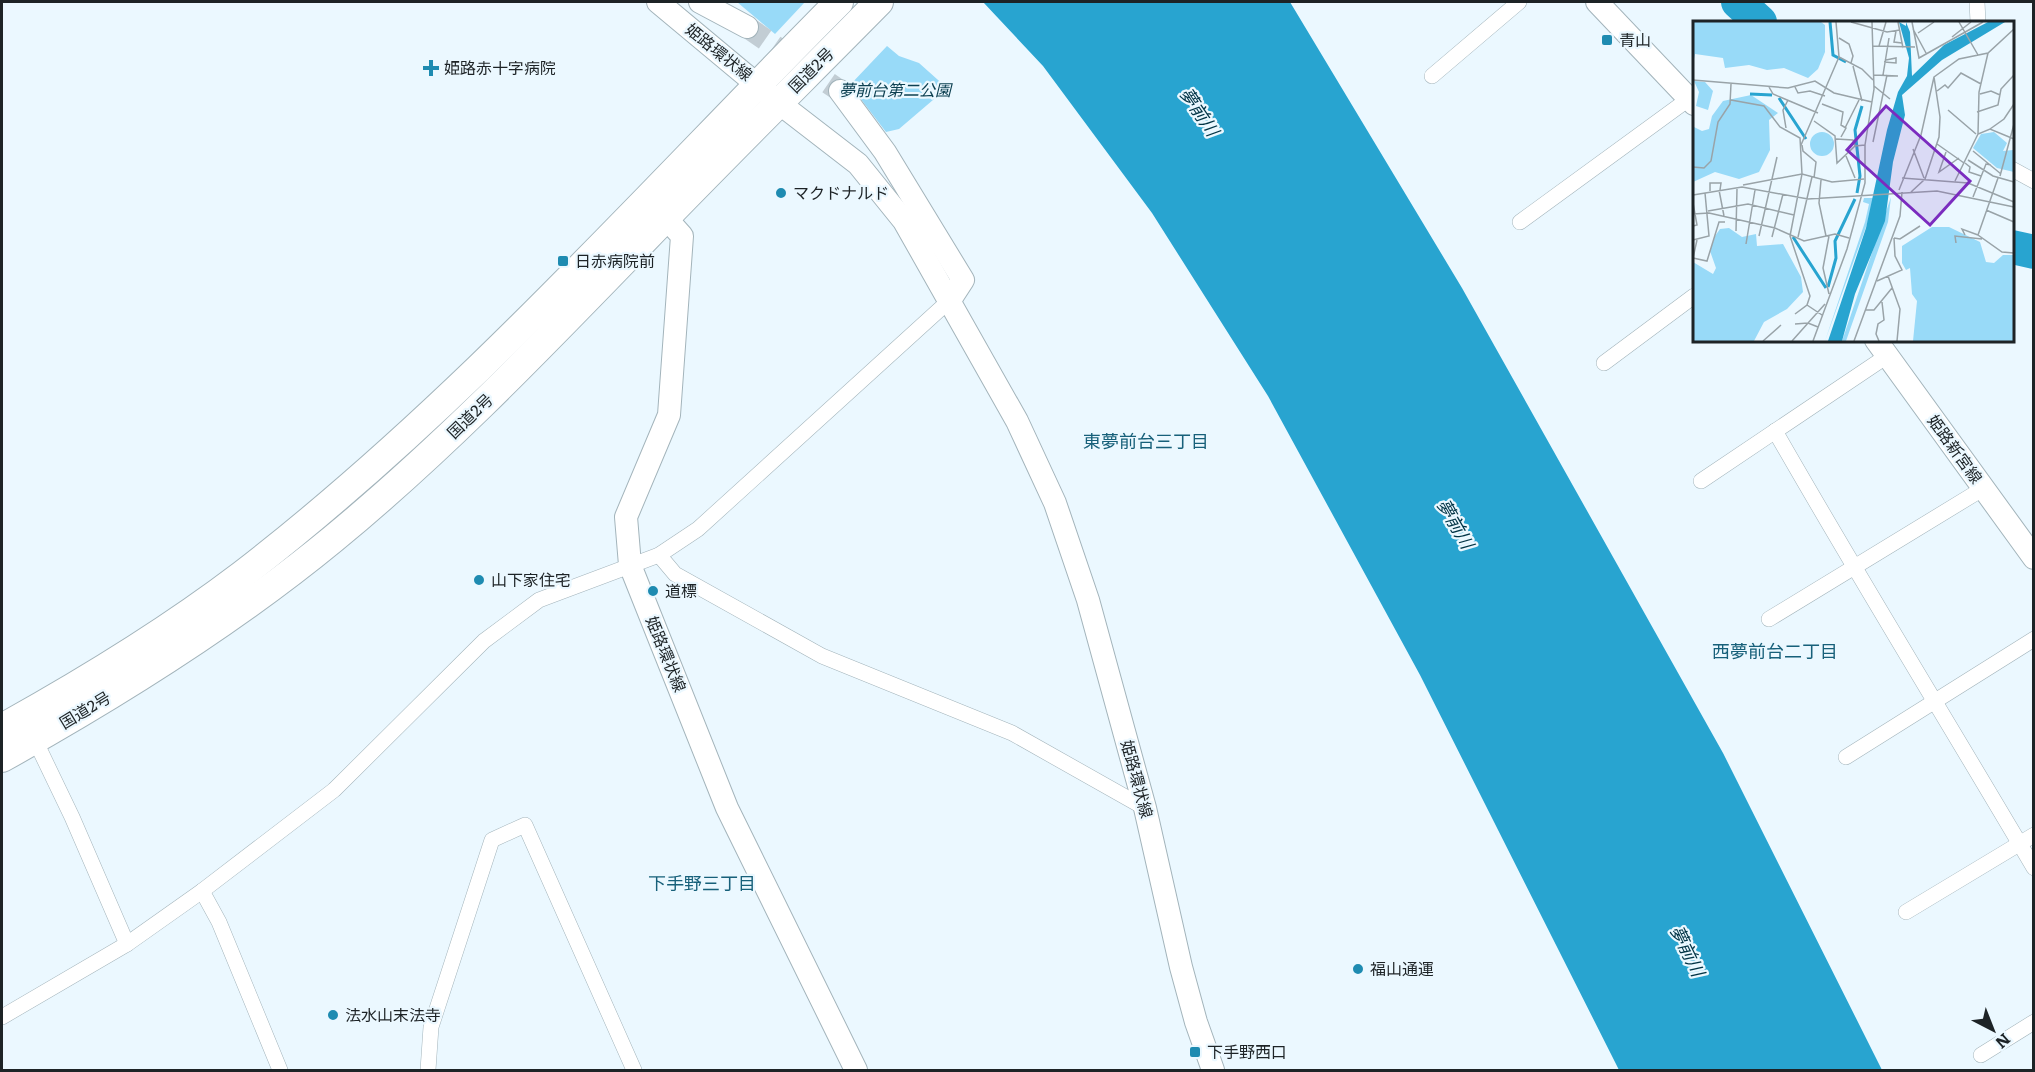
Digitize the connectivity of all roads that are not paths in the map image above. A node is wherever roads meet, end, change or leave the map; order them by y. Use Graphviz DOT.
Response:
graph roads {
  1 [pos="658,2"];
  2 [pos="699,2"];
  3 [pos="839,2"];
  4 [pos="879,2"];
  5 [pos="1519,2"];
  6 [pos="1598,2"];
  7 [pos="1977,2"];
  8 [pos="1978,21"];
  9 [pos="747,27"];
  10 [pos="1432,76"];
  11 [pos="758,83"];
  12 [pos="840,91"];
  13 [pos="1692,101"];
  14 [pos="779,103"];
  15 [pos="2014,170"];
  16 [pos="2034,181"];
  17 [pos="665,218"];
  18 [pos="1520,222"];
  19 [pos="1693,297"];
  20 [pos="950,300"];
  21 [pos="1882,348"];
  22 [pos="1604,363"];
  23 [pos="1775,431"];
  24 [pos="1701,481"];
  25 [pos="1984,488"];
  26 [pos="659,555"];
  27 [pos="2034,558"];
  28 [pos="630,565"];
  29 [pos="1853,568"];
  30 [pos="1769,619"];
  31 [pos="2034,639"];
  32 [pos="1936,701"];
  33 [pos="2,728"];
  34 [pos="35,740"];
  35 [pos="1846,757"];
  36 [pos="2,758"];
  37 [pos="1145,808"];
  38 [pos="2034,835"];
  39 [pos="2019,844"];
  40 [pos="2034,868"];
  41 [pos="202,891"];
  42 [pos="1906,912"];
  43 [pos="128,944"];
  44 [pos="2,1017"];
  45 [pos="2034,1022"];
  46 [pos="1981,1055"];
  47 [pos="280,1071"];
  48 [pos="428,1071"];
  49 [pos="634,1071"];
  50 [pos="856,1071"];
  51 [pos="1213,1071"];
  1 -- 11 [label="main road, 姫路環状線"];
  2 -- 9 [label="main road"];
  3 -- 11 [label="highway, 国道2号"];
  4 -- 14 [label="highway, 国道2号"];
  5 -- 10 [label="street"];
  6 -- 13 [label="main road"];
  7 -- 8 [label="street"];
  11 -- 14 [label="main road, 姫路環状線"];
  11 -- 33 [label="highway, 国道2号"];
  12 -- 20 [label="main road"];
  13 -- 18 [label="street"];
  14 -- 17 [label="highway, 国道2号"];
  14 -- 20 [label="main road, 姫路環状線"];
  15 -- 16 [label="street"];
  17 -- 28 [label="main road, 姫路環状線"];
  17 -- 34 [label="highway, 国道2号"];
  19 -- 22 [label="street"];
  20 -- 26 [label="street"];
  20 -- 37 [label="main road, 姫路環状線"];
  21 -- 23 [label="street"];
  21 -- 25 [label="main road, 姫路新宮線"];
  23 -- 24 [label="street"];
  23 -- 29 [label="street"];
  25 -- 27 [label="main road, 姫路新宮線"];
  25 -- 29 [label="street"];
  26 -- 28 [label="street"];
  26 -- 37 [label="street"];
  28 -- 41 [label="street"];
  28 -- 50 [label="main road, 姫路環状線"];
  29 -- 30 [label="street"];
  29 -- 32 [label="street"];
  31 -- 32 [label="street"];
  32 -- 35 [label="street"];
  32 -- 39 [label="street"];
  34 -- 36 [label="highway, 国道2号"];
  34 -- 43 [label="street"];
  37 -- 51 [label="main road, 姫路環状線"];
  38 -- 39 [label="street"];
  39 -- 40 [label="street"];
  39 -- 42 [label="street"];
  41 -- 43 [label="street"];
  41 -- 47 [label="street"];
  43 -- 44 [label="street"];
  45 -- 46 [label="street"];
  48 -- 49 [label="street"];
}
